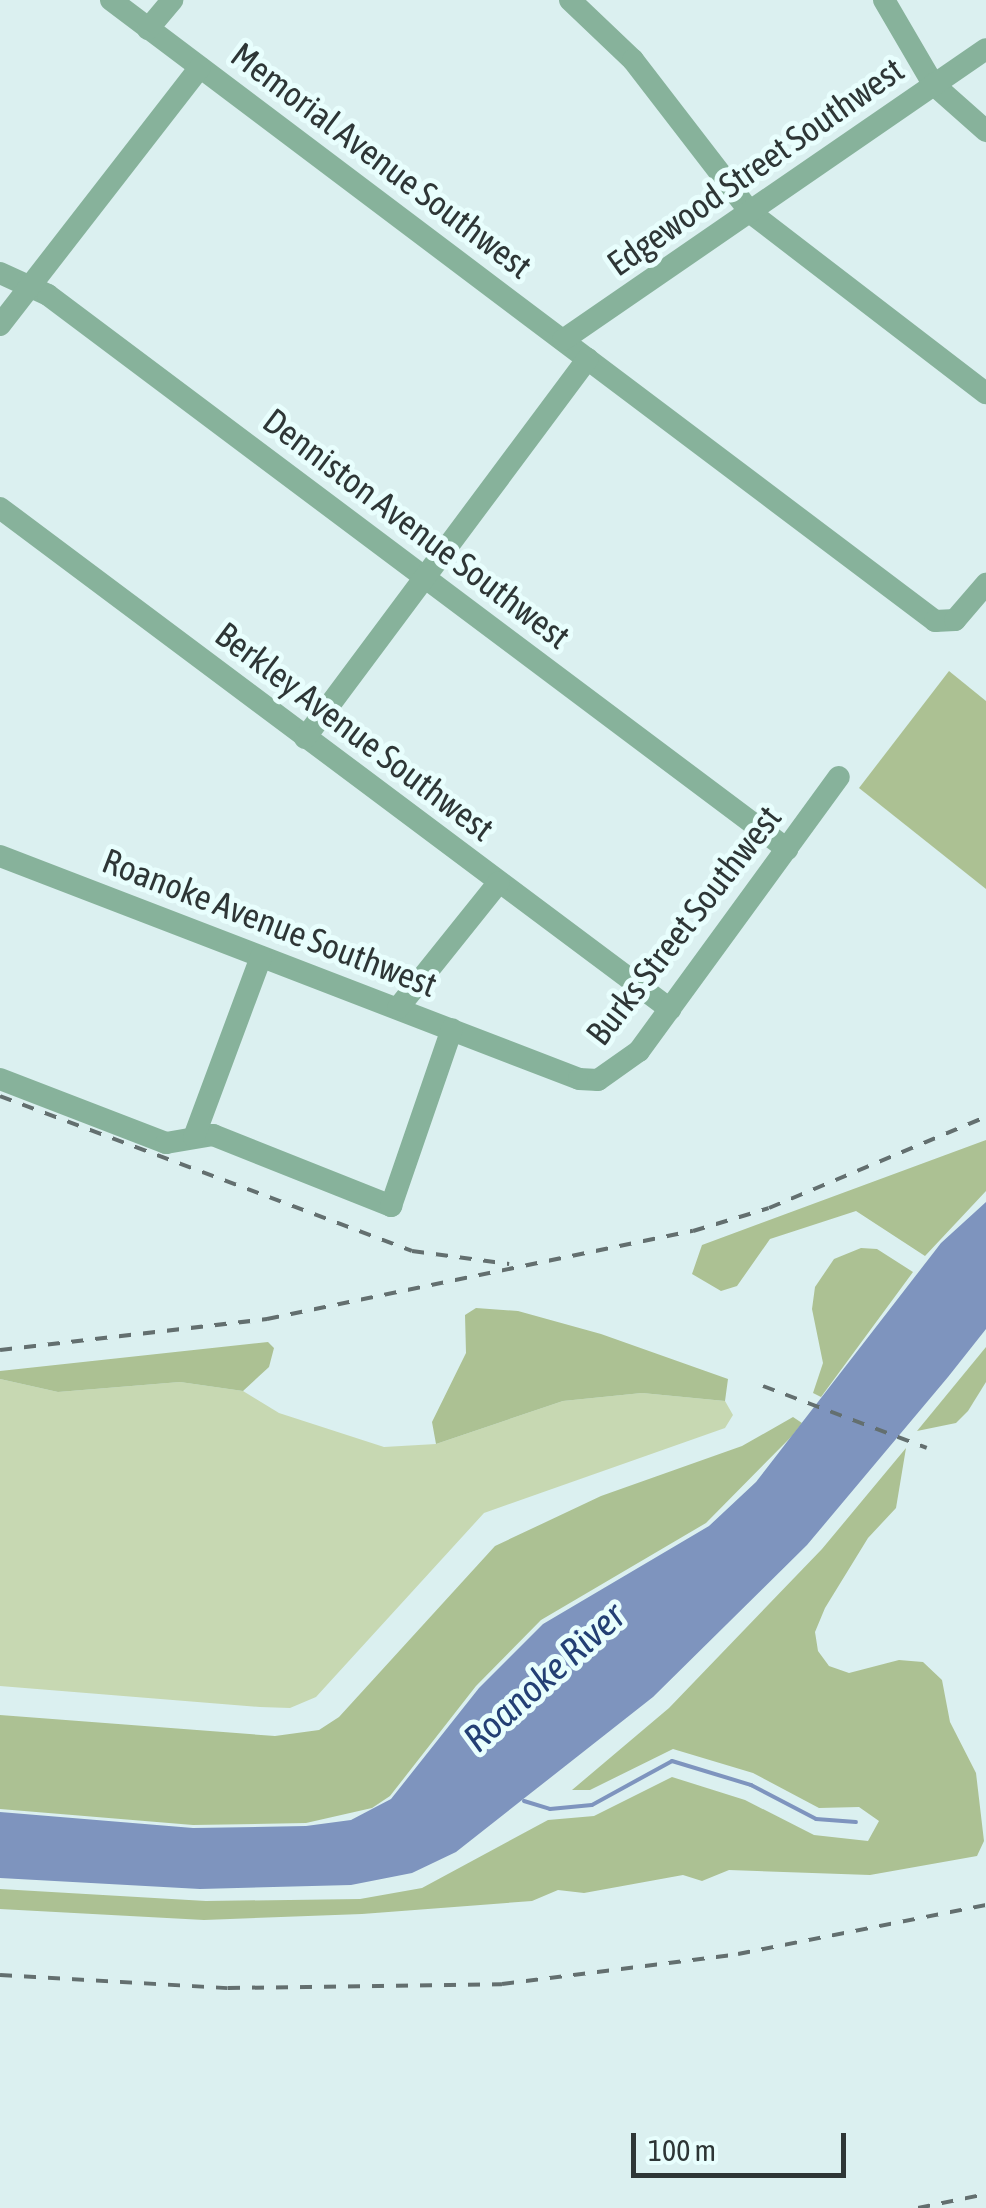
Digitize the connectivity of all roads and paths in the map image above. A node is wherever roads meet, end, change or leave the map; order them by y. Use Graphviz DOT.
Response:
graph roads {
  1 [pos="110,0"];
  2 [pos="172,0"];
  3 [pos="570,0"];
  4 [pos="884,0"];
  5 [pos="148,29"];
  6 [pos="986,48"];
  7 [pos="200,67"];
  8 [pos="933,84"];
  9 [pos="986,131"];
  10 [pos="751,213"];
  11 [pos="0,273"];
  12 [pos="28,290"];
  13 [pos="0,325"];
  14 [pos="564,340"];
  15 [pos="588,359"];
  16 [pos="986,393"];
  17 [pos="0,508"];
  18 [pos="425,577"];
  19 [pos="986,584"];
  20 [pos="305,738"];
  21 [pos="839,777"];
  22 [pos="787,849"];
  23 [pos="0,856"];
  24 [pos="499,882"];
  25 [pos="261,957"];
  26 [pos="398,1008"];
  27 [pos="670,1009"];
  28 [pos="452,1029"];
  29 [pos="0,1080"];
  30 [pos="194,1137"];
  1 -- 5 [label="street, Memorial Avenue Southwest"];
  2 -- 5 [label="street"];
  3 -- 10 [label="street"];
  4 -- 8 [label="street"];
  5 -- 7 [label="street, Memorial Avenue Southwest"];
  6 -- 8 [label="street, Edgewood Street Southwest"];
  7 -- 12 [label="street"];
  7 -- 14 [label="street, Memorial Avenue Southwest"];
  8 -- 9 [label="street"];
  8 -- 10 [label="street, Edgewood Street Southwest"];
  10 -- 14 [label="street, Edgewood Street Southwest"];
  10 -- 16 [label="street"];
  11 -- 12 [label="street, Denniston Avenue Southwest"];
  12 -- 13 [label="street"];
  12 -- 18 [label="street, Denniston Avenue Southwest"];
  14 -- 15 [label="street, Memorial Avenue Southwest"];
  15 -- 18 [label="street"];
  15 -- 19 [label="street"];
  17 -- 20 [label="street, Berkley Avenue Southwest"];
  18 -- 20 [label="street"];
  18 -- 22 [label="street, Denniston Avenue Southwest"];
  20 -- 24 [label="street, Berkley Avenue Southwest"];
  21 -- 22 [label="street, Burks Street Southwest"];
  22 -- 27 [label="street, Burks Street Southwest"];
  23 -- 25 [label="street, Roanoke Avenue Southwest"];
  24 -- 26 [label="street"];
  24 -- 27 [label="street, Berkley Avenue Southwest"];
  25 -- 26 [label="street, Roanoke Avenue Southwest"];
  25 -- 30 [label="street"];
  26 -- 28 [label="street, Roanoke Avenue Southwest"];
  27 -- 28 [label="street, Burks Street Southwest"];
  28 -- 30 [label="street, Roanoke Avenue Southwest"];
  29 -- 30 [label="street"];
}
